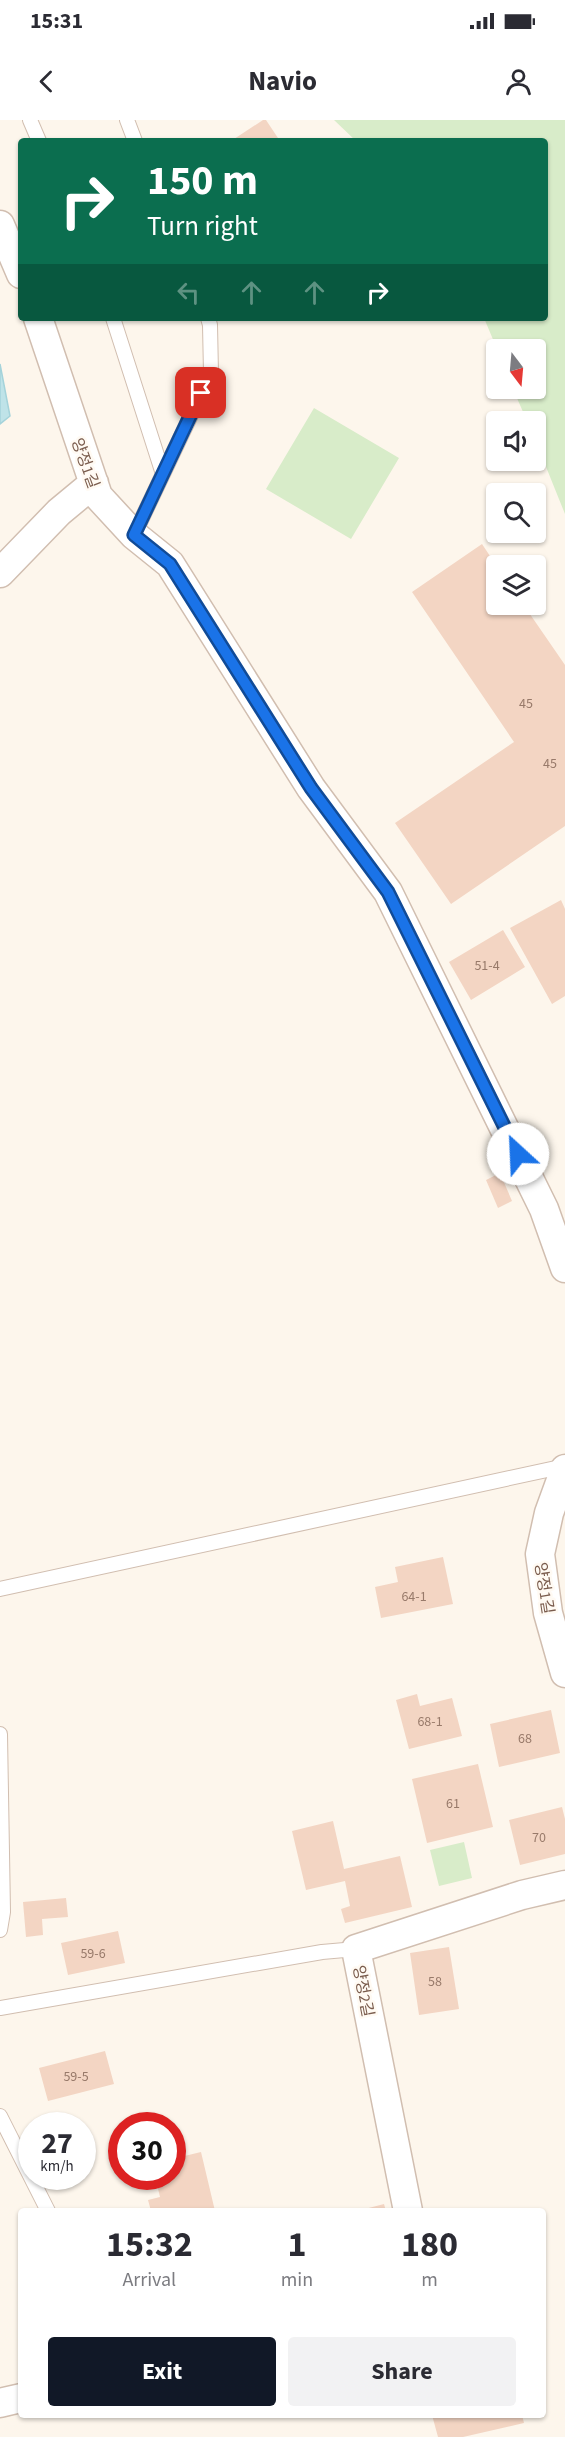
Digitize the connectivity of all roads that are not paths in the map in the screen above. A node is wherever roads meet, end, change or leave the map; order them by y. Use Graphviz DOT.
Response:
graph roads {
  1 [pos="30,120"];
  2 [pos="127,120"];
  3 [pos="38,138"];
  4 [pos="134,138"];
  5 [pos="0,225"];
  6 [pos="18,267"];
  7 [pos="39,321"];
  8 [pos="114,321"];
  9 [pos="209,321"];
  10 [pos="163,474"];
  11 [pos="94,483"];
  12 [pos="134,535"];
  13 [pos="0,573"];
  14 [pos="565,1268"];
  15 [pos="565,1468"];
  16 [pos="0,1589"];
  17 [pos="565,1673"];
  18 [pos="0,1734"];
  19 [pos="565,1885"];
  20 [pos="0,1930"];
  21 [pos="356,1949"];
  22 [pos="0,2008"];
  23 [pos="0,2116"];
  24 [pos="46,2208"];
  25 [pos="407,2208"];
  26 [pos="18,2399"];
  27 [pos="0,2403"];
  1 -- 3 [label="lane"];
  2 -- 4 [label="lane"];
  5 -- 6 [label="street"];
  7 -- 11 [label="street, 양정1길"];
  8 -- 10 [label="lane"];
  9 -- 10 [label="lane"];
  10 -- 12 [label="lane"];
  11 -- 12 [label="street, 양정1길"];
  11 -- 13 [label="street"];
  12 -- 14 [label="street, 양정1길"];
  15 -- 16 [label="lane"];
  15 -- 17 [label="street, 양정1길"];
  18 -- 20 [label="lane"];
  19 -- 21 [label="street, 양정2길"];
  21 -- 22 [label="lane"];
  21 -- 25 [label="street, 양정2길"];
  23 -- 24 [label="lane"];
  26 -- 27 [label="street"];
}
